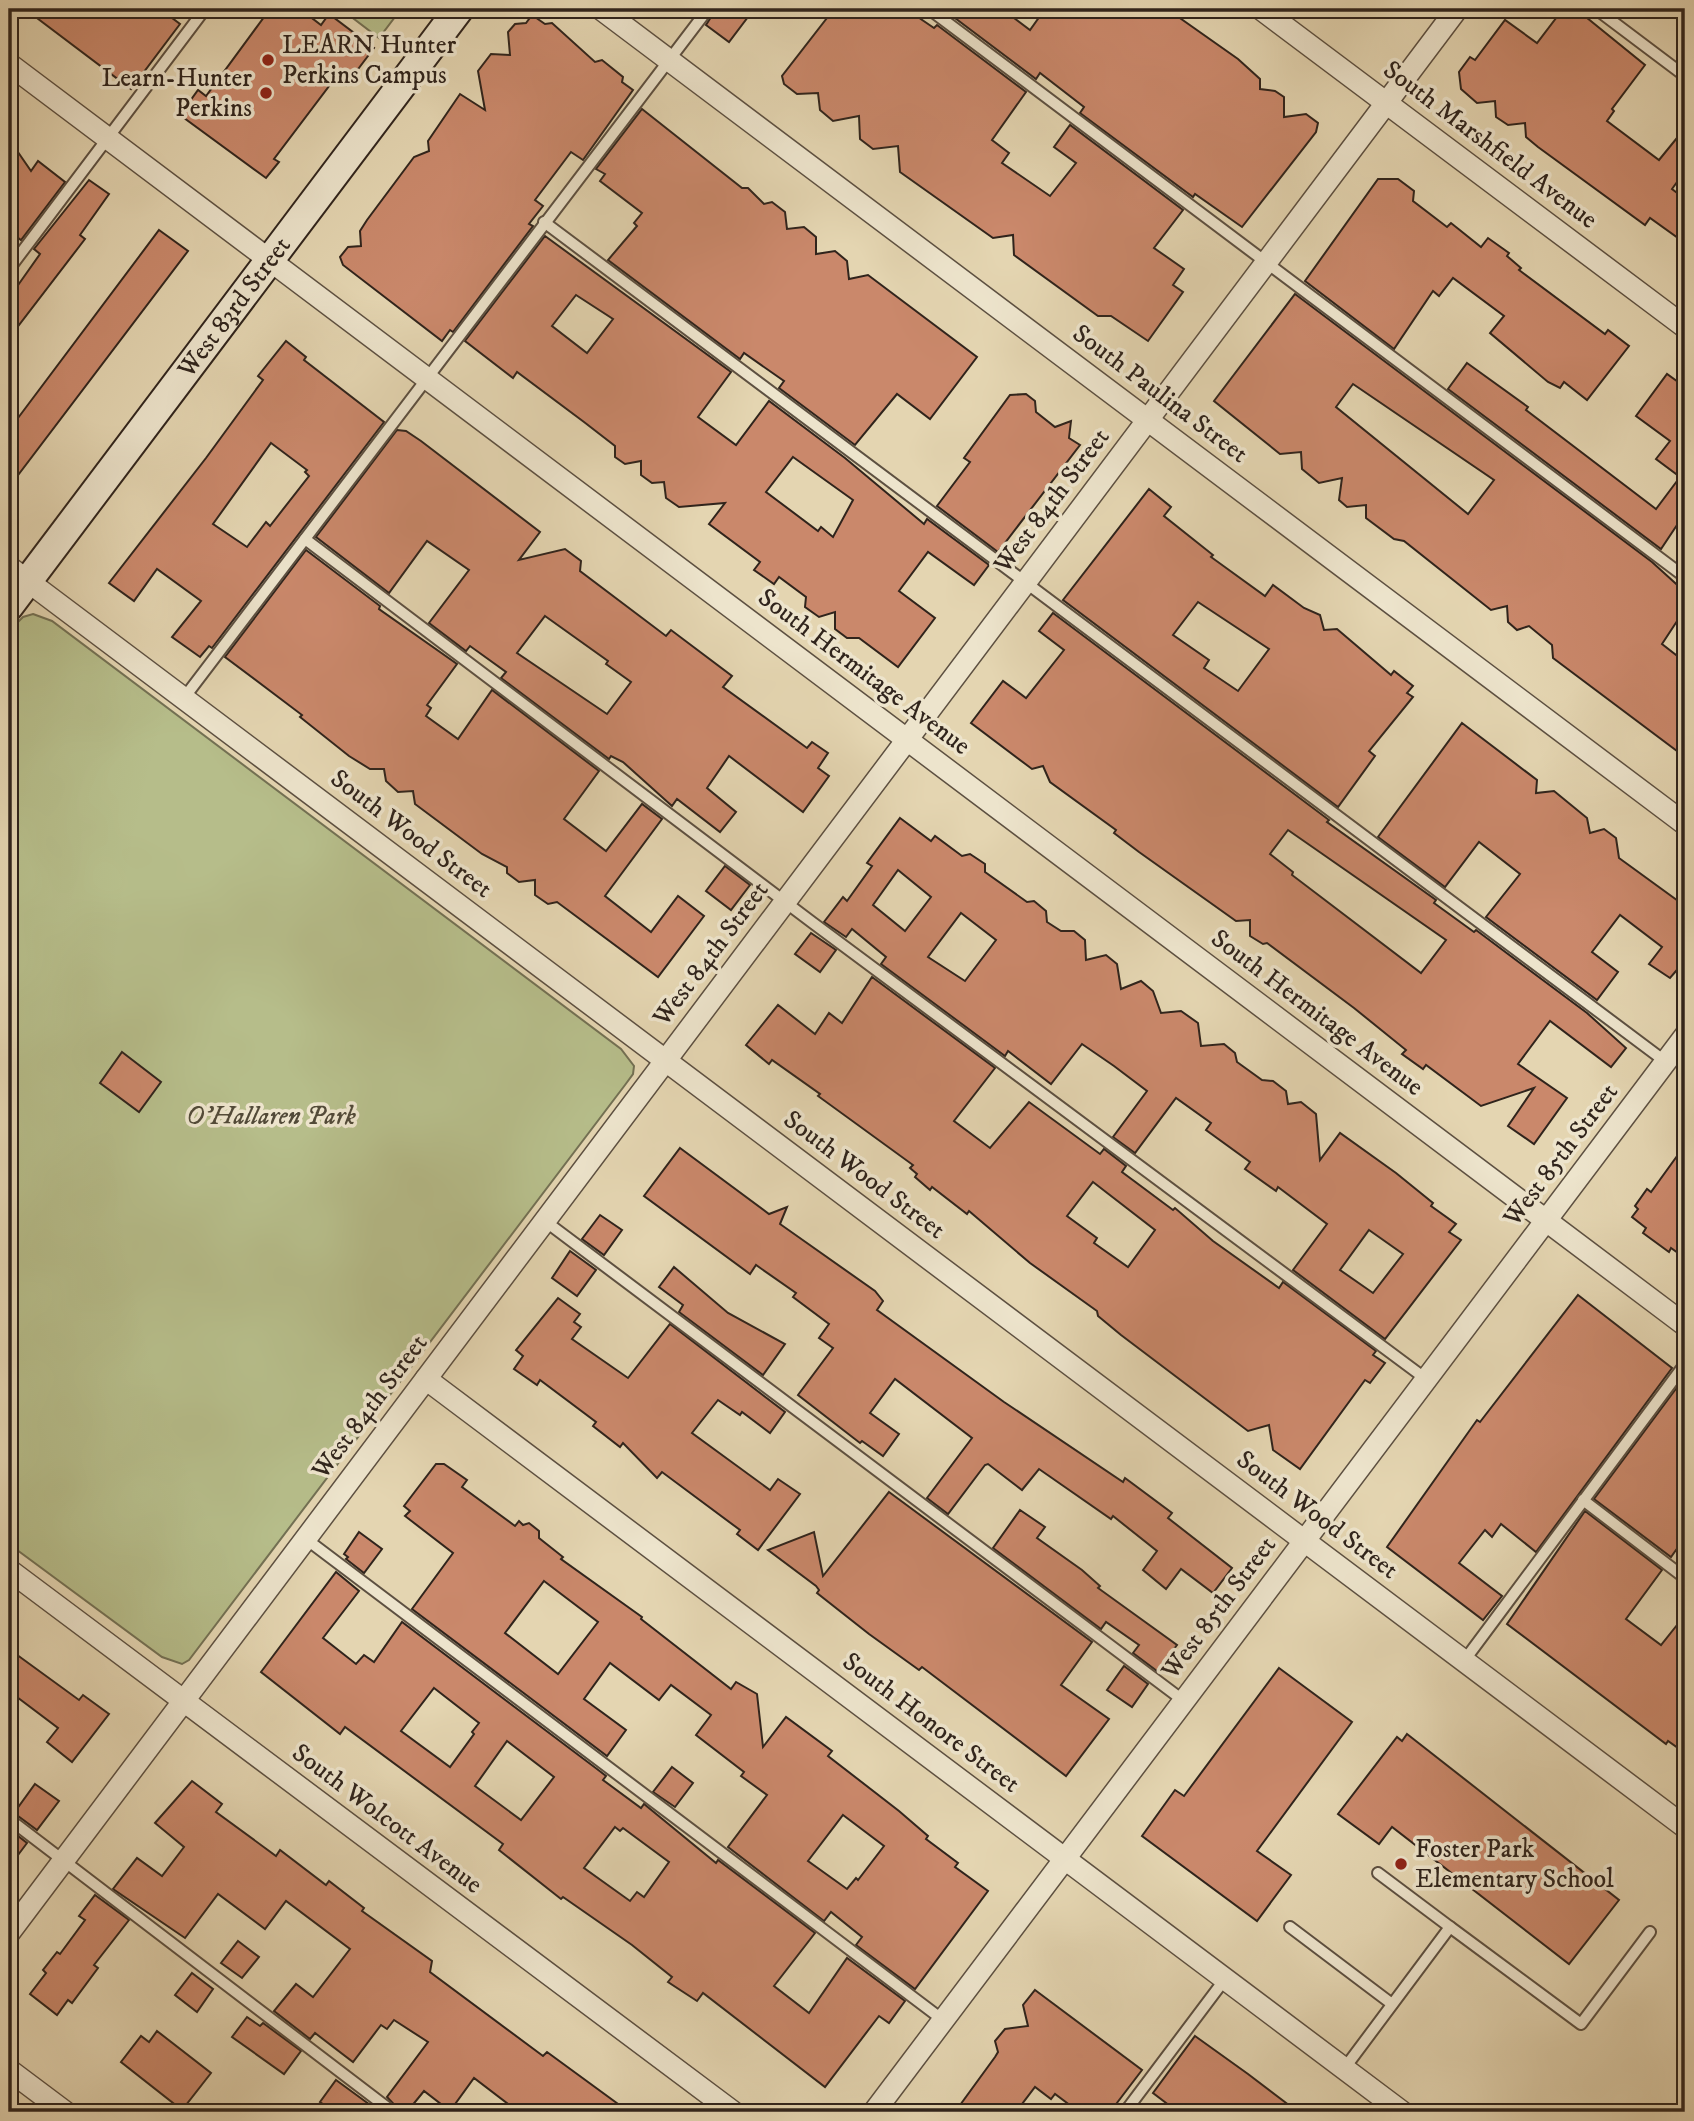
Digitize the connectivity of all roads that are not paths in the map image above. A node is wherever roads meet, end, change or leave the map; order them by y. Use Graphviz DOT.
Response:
graph roads {
  1 [pos="205,9"];
  2 [pos="459,9"];
  3 [pos="601,9"];
  4 [pos="708,9"];
  5 [pos="929,9"];
  6 [pos="1261,9"];
  7 [pos="1457,9"];
  8 [pos="1596,9"];
  9 [pos="669,60"];
  10 [pos="9,64"];
  11 [pos="1685,76"];
  12 [pos="1386,103"];
  13 [pos="107,138"];
  14 [pos="544,222"];
  15 [pos="269,260"];
  16 [pos="1266,262"];
  17 [pos="9,269"];
  18 [pos="1685,327"];
  19 [pos="426,378"];
  20 [pos="1148,420"];
  21 [pos="304,538"];
  22 [pos="18,574"];
  23 [pos="1685,577"];
  24 [pos="1027,581"];
  25 [pos="9,606"];
  26 [pos="184,698"];
  27 [pos="907,740"];
  28 [pos="1685,824"];
  29 [pos="785,902"];
  30 [pos="1685,1036"];
  31 [pos="665,1061"];
  32 [pos="1666,1062"];
  33 [pos="1546,1220"];
  34 [pos="545,1221"];
  35 [pos="1685,1325"];
  36 [pos="1685,1364"];
  37 [pos="426,1379"];
  38 [pos="1426,1379"];
  39 [pos="1583,1500"];
  40 [pos="306,1539"];
  41 [pos="1304,1541"];
  42 [pos="9,1570"];
  43 [pos="1685,1578"];
  44 [pos="1464,1661"];
  45 [pos="184,1701"];
  46 [pos="1184,1701"];
  47 [pos="9,1819"];
  48 [pos="1685,1827"];
  49 [pos="1065,1859"];
  50 [pos="64,1860"];
  51 [pos="1378,1872"];
  52 [pos="1290,1927"];
  53 [pos="1450,1927"];
  54 [pos="1650,1932"];
  55 [pos="9,1933"];
  56 [pos="1225,1979"];
  57 [pos="1392,2004"];
  58 [pos="943,2020"];
  59 [pos="1344,2068"];
  60 [pos="9,2070"];
  61 [pos="65,2112"];
  62 [pos="393,2112"];
  63 [pos="733,2112"];
  64 [pos="874,2112"];
  65 [pos="1125,2112"];
  66 [pos="1402,2112"];
  1 -- 13 [label="lane"];
  2 -- 15 [label="street, West 83rd Street"];
  3 -- 9 [label="street, South Paulina Street"];
  4 -- 9 [label="lane"];
  5 -- 16 [label="lane"];
  6 -- 12 [label="street, South Marshfield Avenue"];
  7 -- 12 [label="street, West 84th Street"];
  8 -- 11 [label="lane"];
  9 -- 14 [label="lane"];
  9 -- 20 [label="street, South Paulina Street"];
  10 -- 13 [label="street, South Hermitage Avenue"];
  12 -- 16 [label="street, West 84th Street"];
  12 -- 18 [label="street, South Marshfield Avenue"];
  13 -- 15 [label="street, South Hermitage Avenue"];
  13 -- 17 [label="lane"];
  14 -- 19 [label="lane"];
  14 -- 24 [label="lane"];
  15 -- 19 [label="street, South Hermitage Avenue"];
  15 -- 22 [label="street, West 83rd Street"];
  16 -- 20 [label="street, West 84th Street"];
  16 -- 23 [label="lane"];
  19 -- 21 [label="lane"];
  19 -- 27 [label="street, South Hermitage Avenue"];
  20 -- 24 [label="street, West 84th Street"];
  20 -- 28 [label="street, South Paulina Street"];
  21 -- 26 [label="lane"];
  21 -- 29 [label="lane"];
  22 -- 25 [label="street, West 83rd Street"];
  22 -- 26 [label="street, South Wood Street"];
  24 -- 27 [label="street, West 84th Street"];
  24 -- 32 [label="lane"];
  26 -- 31 [label="street, South Wood Street"];
  27 -- 29 [label="street, West 84th Street"];
  27 -- 33 [label="street, South Hermitage Avenue"];
  29 -- 31 [label="street, West 84th Street"];
  29 -- 38 [label="lane"];
  30 -- 32 [label="street, West 85th Street"];
  31 -- 34 [label="street, West 84th Street"];
  31 -- 41 [label="street, South Wood Street"];
  32 -- 33 [label="street, West 85th Street"];
  33 -- 35 [label="street, South Hermitage Avenue"];
  33 -- 38 [label="street, West 85th Street"];
  34 -- 37 [label="street, West 84th Street"];
  34 -- 46 [label="lane"];
  36 -- 39 [label="lane"];
  37 -- 40 [label="street, West 84th Street"];
  37 -- 49 [label="street, South Honore Street"];
  38 -- 41 [label="street, West 85th Street"];
  39 -- 43 [label="lane"];
  39 -- 44 [label="lane"];
  40 -- 45 [label="street, West 84th Street"];
  40 -- 58 [label="lane"];
  41 -- 44 [label="street, South Wood Street"];
  41 -- 46 [label="street, West 85th Street"];
  42 -- 45 [label="street, South Wolcott Avenue"];
  44 -- 48 [label="street, South Wood Street"];
  45 -- 50 [label="street, West 84th Street"];
  45 -- 63 [label="street, South Wolcott Avenue"];
  46 -- 49 [label="street, West 85th Street"];
  47 -- 50 [label="lane"];
  49 -- 56 [label="street, South Honore Street"];
  49 -- 58 [label="street, West 85th Street"];
  50 -- 55 [label="street, West 84th Street"];
  50 -- 62 [label="lane"];
  51 -- 53 [label="lane"];
  52 -- 57 [label="lane"];
  53 -- 54 [label="lane"];
  53 -- 57 [label="lane"];
  56 -- 59 [label="street, South Honore Street"];
  56 -- 65 [label="lane"];
  57 -- 59 [label="lane"];
  58 -- 64 [label="street, West 85th Street"];
  59 -- 66 [label="street, South Honore Street"];
  60 -- 61 [label="street"];
}
